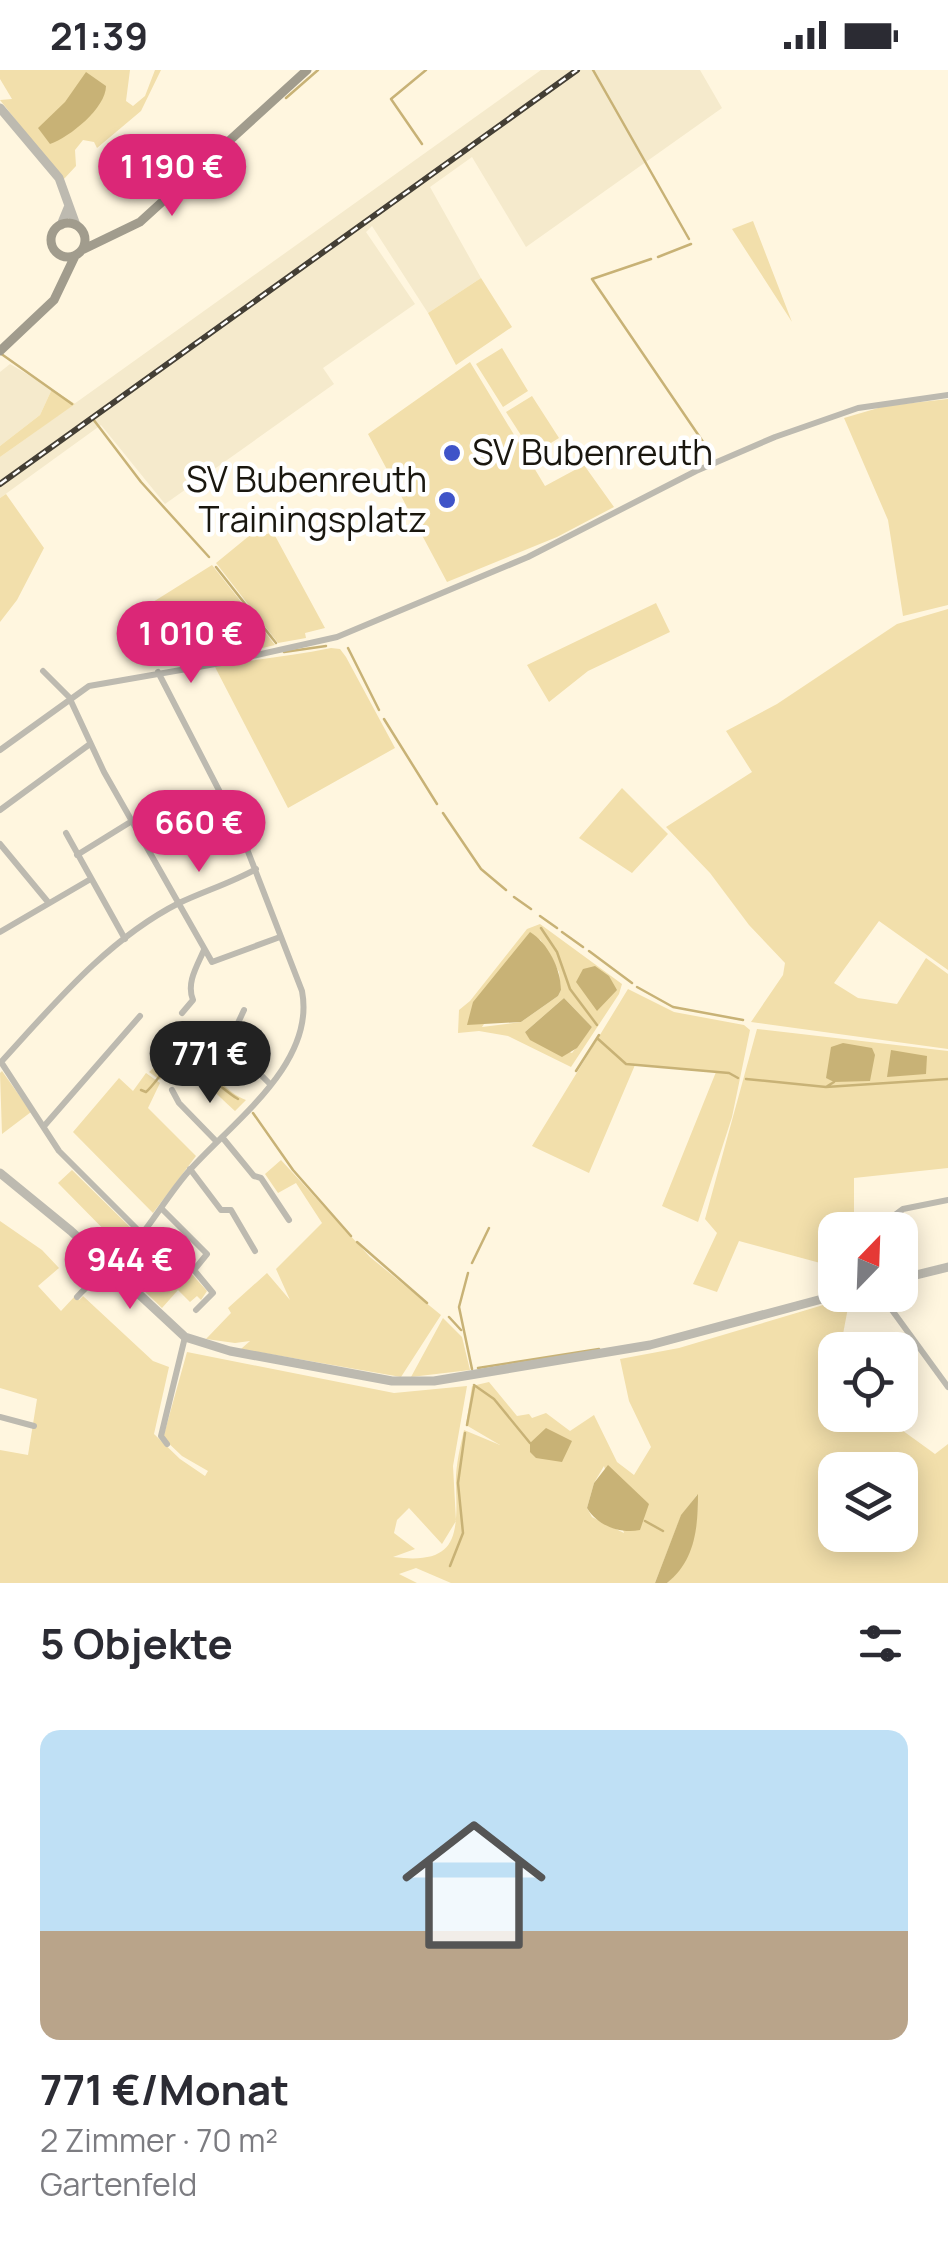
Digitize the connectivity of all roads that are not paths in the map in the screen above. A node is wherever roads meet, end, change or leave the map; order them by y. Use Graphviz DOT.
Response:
graph roads {
  1 [pos="308,70"];
  2 [pos="0,108"];
  3 [pos="69,206"];
  4 [pos="61,224"];
  5 [pos="80,229"];
  6 [pos="108,238"];
  7 [pos="79,253"];
  8 [pos="60,254"];
  9 [pos="62,282"];
  10 [pos="0,351"];
  11 [pos="948,395"];
  12 [pos="43,671"];
  13 [pos="158,672"];
  14 [pos="69,697"];
  15 [pos="90,744"];
  16 [pos="0,750"];
  17 [pos="0,810"];
  18 [pos="132,822"];
  19 [pos="66,833"];
  20 [pos="0,844"];
  21 [pos="77,855"];
  22 [pos="256,870"];
  23 [pos="90,880"];
  24 [pos="48,902"];
  25 [pos="177,904"];
  26 [pos="0,932"];
  27 [pos="280,937"];
  28 [pos="124,939"];
  29 [pos="205,949"];
  30 [pos="190,992"];
  31 [pos="199,994"];
  32 [pos="244,1010"];
  33 [pos="182,1013"];
  34 [pos="140,1016"];
  35 [pos="0,1061"];
  36 [pos="270,1084"];
  37 [pos="172,1090"];
  38 [pos="45,1125"];
  39 [pos="220,1140"];
  40 [pos="190,1170"];
  41 [pos="0,1173"];
  42 [pos="948,1200"];
  43 [pos="161,1208"];
  44 [pos="898,1212"];
  45 [pos="289,1220"];
  46 [pos="142,1234"];
  47 [pos="255,1251"];
  48 [pos="109,1266"];
  49 [pos="948,1268"];
  50 [pos="918,1274"];
  51 [pos="77,1297"];
  52 [pos="818,1300"];
  53 [pos="196,1310"];
  54 [pos="893,1312"];
  55 [pos="185,1337"];
  56 [pos="948,1387"];
  57 [pos="0,1417"];
  58 [pos="34,1426"];
  59 [pos="168,1444"];
  1 -- 6 [label="main road"];
  2 -- 3 [label="street"];
  3 -- 4 [label="street"];
  3 -- 5 [label="street"];
  4 -- 5 [label="main road"];
  4 -- 8 [label="main road"];
  5 -- 6 [label="main road"];
  5 -- 7 [label="main road"];
  6 -- 7 [label="main road"];
  7 -- 8 [label="main road"];
  7 -- 9 [label="main road"];
  8 -- 9 [label="main road"];
  9 -- 10 [label="main road"];
  11 -- 13 [label="street"];
  12 -- 14 [label="street"];
  13 -- 14 [label="street"];
  13 -- 22 [label="street"];
  14 -- 15 [label="street"];
  14 -- 16 [label="street"];
  15 -- 17 [label="street"];
  15 -- 18 [label="street"];
  18 -- 21 [label="street"];
  18 -- 25 [label="street"];
  19 -- 21 [label="street"];
  20 -- 24 [label="street"];
  21 -- 23 [label="street"];
  22 -- 25 [label="street"];
  22 -- 27 [label="street"];
  23 -- 24 [label="street"];
  23 -- 28 [label="street"];
  24 -- 26 [label="street"];
  25 -- 28 [label="street"];
  25 -- 29 [label="street"];
  27 -- 29 [label="street"];
  27 -- 36 [label="street"];
  28 -- 35 [label="street"];
  29 -- 30 [label="street"];
  30 -- 31 [label="street"];
  30 -- 33 [label="street"];
  32 -- 36 [label="street"];
  34 -- 38 [label="street"];
  35 -- 38 [label="street"];
  36 -- 39 [label="street"];
  37 -- 39 [label="street"];
  38 -- 46 [label="street"];
  39 -- 40 [label="street"];
  39 -- 45 [label="street"];
  40 -- 43 [label="street"];
  40 -- 47 [label="street"];
  41 -- 48 [label="street"];
  42 -- 44 [label="street"];
  43 -- 46 [label="street"];
  43 -- 53 [label="street"];
  46 -- 48 [label="street"];
  48 -- 51 [label="street"];
  48 -- 55 [label="street"];
  49 -- 50 [label="street"];
  52 -- 55 [label="street"];
  54 -- 56 [label="street"];
  55 -- 59 [label="street"];
  57 -- 58 [label="street"];
}
